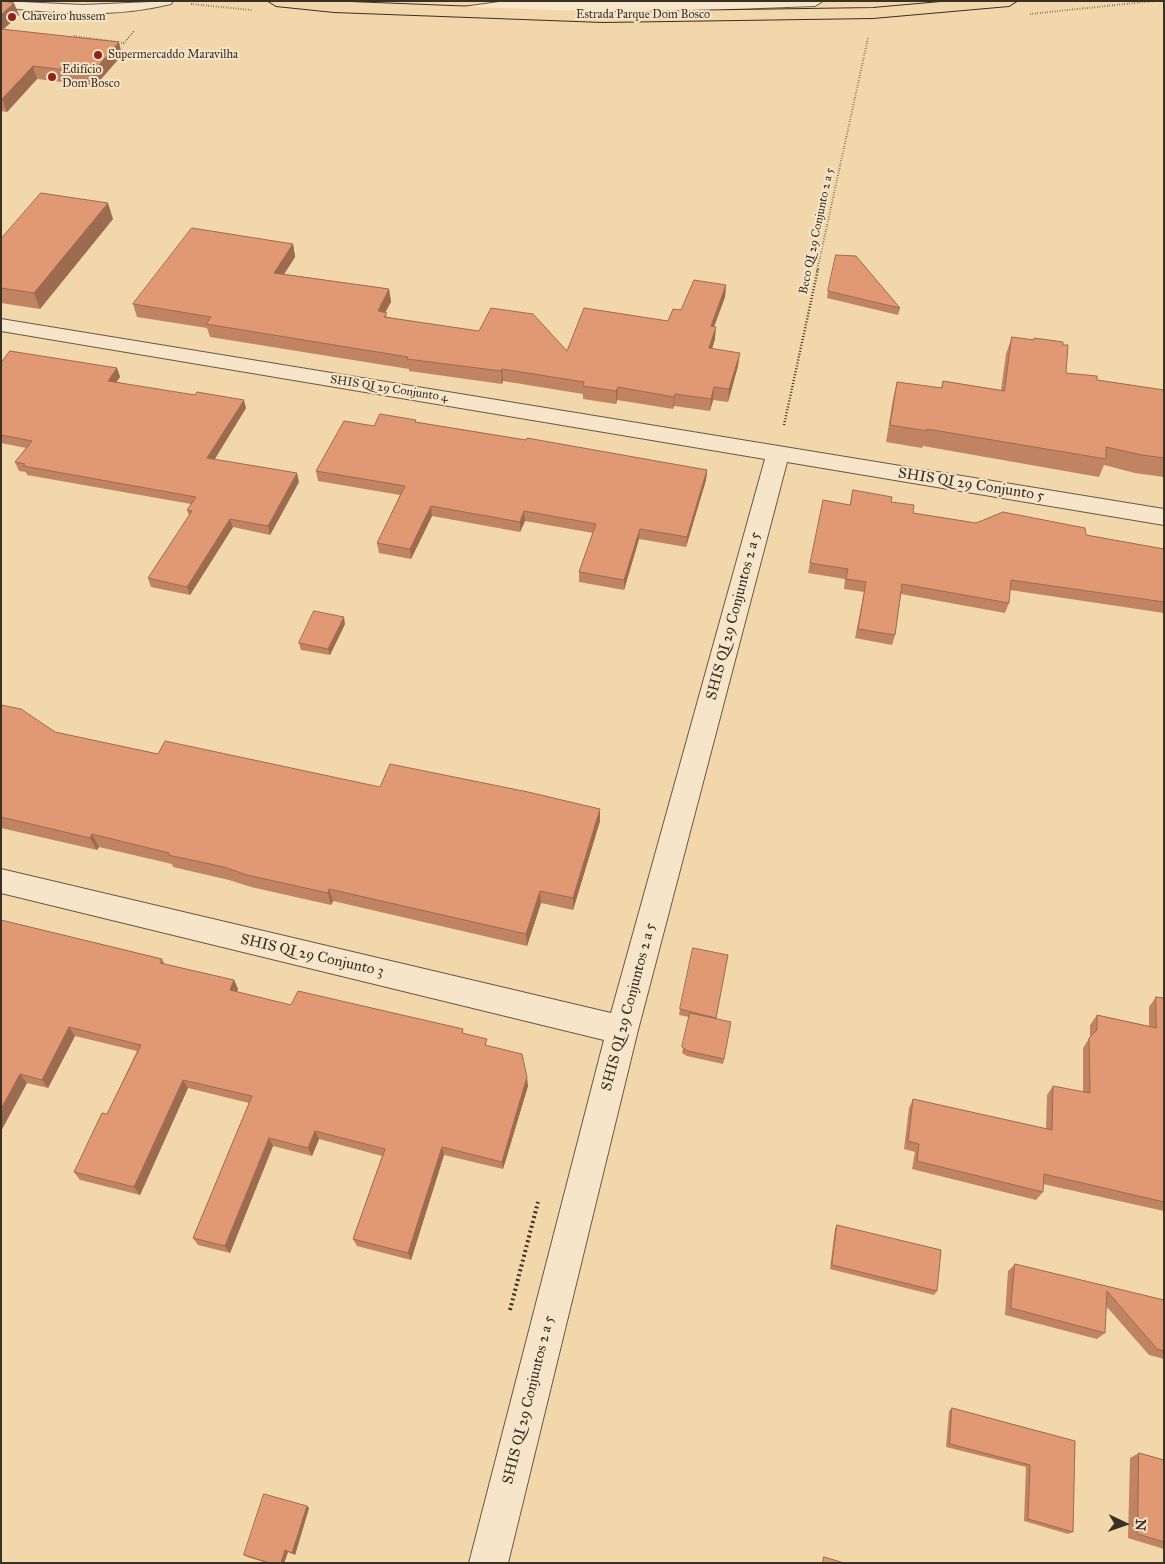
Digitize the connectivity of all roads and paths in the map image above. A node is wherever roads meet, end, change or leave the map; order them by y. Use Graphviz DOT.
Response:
graph roads {
  1 [pos="165,1"];
  2 [pos="276,1"];
  3 [pos="814,1"];
  4 [pos="1009,1"];
  5 [pos="1,2"];
  6 [pos="738,3"];
  7 [pos="335,4"];
  8 [pos="463,12"];
  9 [pos="873,13"];
  10 [pos="1,325"];
  11 [pos="778,453"];
  12 [pos="1164,517"];
  13 [pos="1,881"];
  14 [pos="622,1030"];
  15 [pos="488,1563"];
  1 -- 5 [label="street"];
  2 -- 7 [label="main road, Estrada Parque Dom Bosco"];
  3 -- 6 [label="street"];
  4 -- 9 [label="main road, Estrada Parque Dom Bosco"];
  6 -- 8 [label="street"];
  7 -- 8 [label="main road, Estrada Parque Dom Bosco"];
  8 -- 9 [label="main road, Estrada Parque Dom Bosco"];
  9 -- 11 [label="path, Beco QI 29 Conjunto 2 a 5"];
  10 -- 11 [label="street, SHIS QI 29 Conjunto 4"];
  11 -- 12 [label="street, SHIS QI 29 Conjunto 5"];
  11 -- 14 [label="street, SHIS QI 29 Conjuntos 2 a 5"];
  13 -- 14 [label="street, SHIS QI 29 Conjunto 3"];
  14 -- 15 [label="street, SHIS QI 29 Conjuntos 2 a 5"];
}
